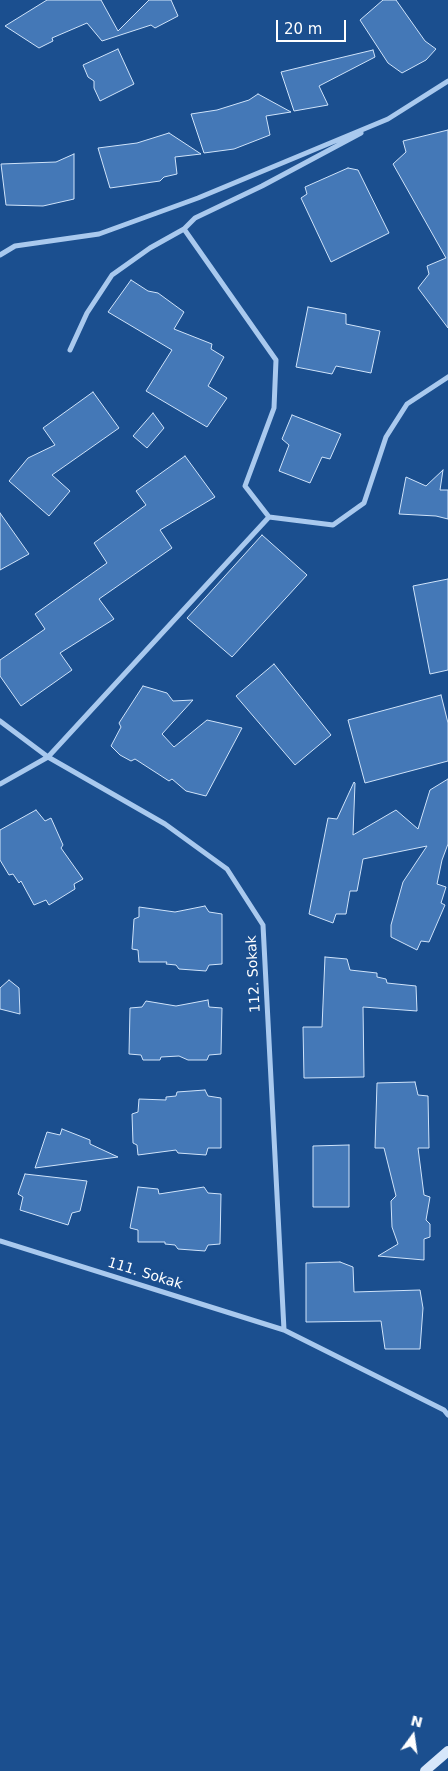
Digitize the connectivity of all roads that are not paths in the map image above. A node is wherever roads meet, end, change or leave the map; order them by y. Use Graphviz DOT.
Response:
graph roads {
  1 [pos="448,81"];
  2 [pos="388,118"];
  3 [pos="184,229"];
  4 [pos="0,254"];
  5 [pos="70,350"];
  6 [pos="448,378"];
  7 [pos="269,517"];
  8 [pos="0,721"];
  9 [pos="48,757"];
  10 [pos="0,784"];
  11 [pos="0,1240"];
  12 [pos="284,1330"];
  13 [pos="447,1411"];
  14 [pos="448,1751"];
  15 [pos="425,1771"];
  1 -- 2 [label="street"];
  2 -- 3 [label="street"];
  2 -- 4 [label="street"];
  3 -- 5 [label="street"];
  3 -- 7 [label="street"];
  6 -- 7 [label="street"];
  7 -- 9 [label="street"];
  8 -- 9 [label="street, 112. Sokak"];
  9 -- 10 [label="street"];
  9 -- 12 [label="street, 112. Sokak"];
  11 -- 12 [label="street, 111. Sokak"];
  12 -- 13 [label="street, 111. Sokak"];
  14 -- 15 [label="street"];
}
